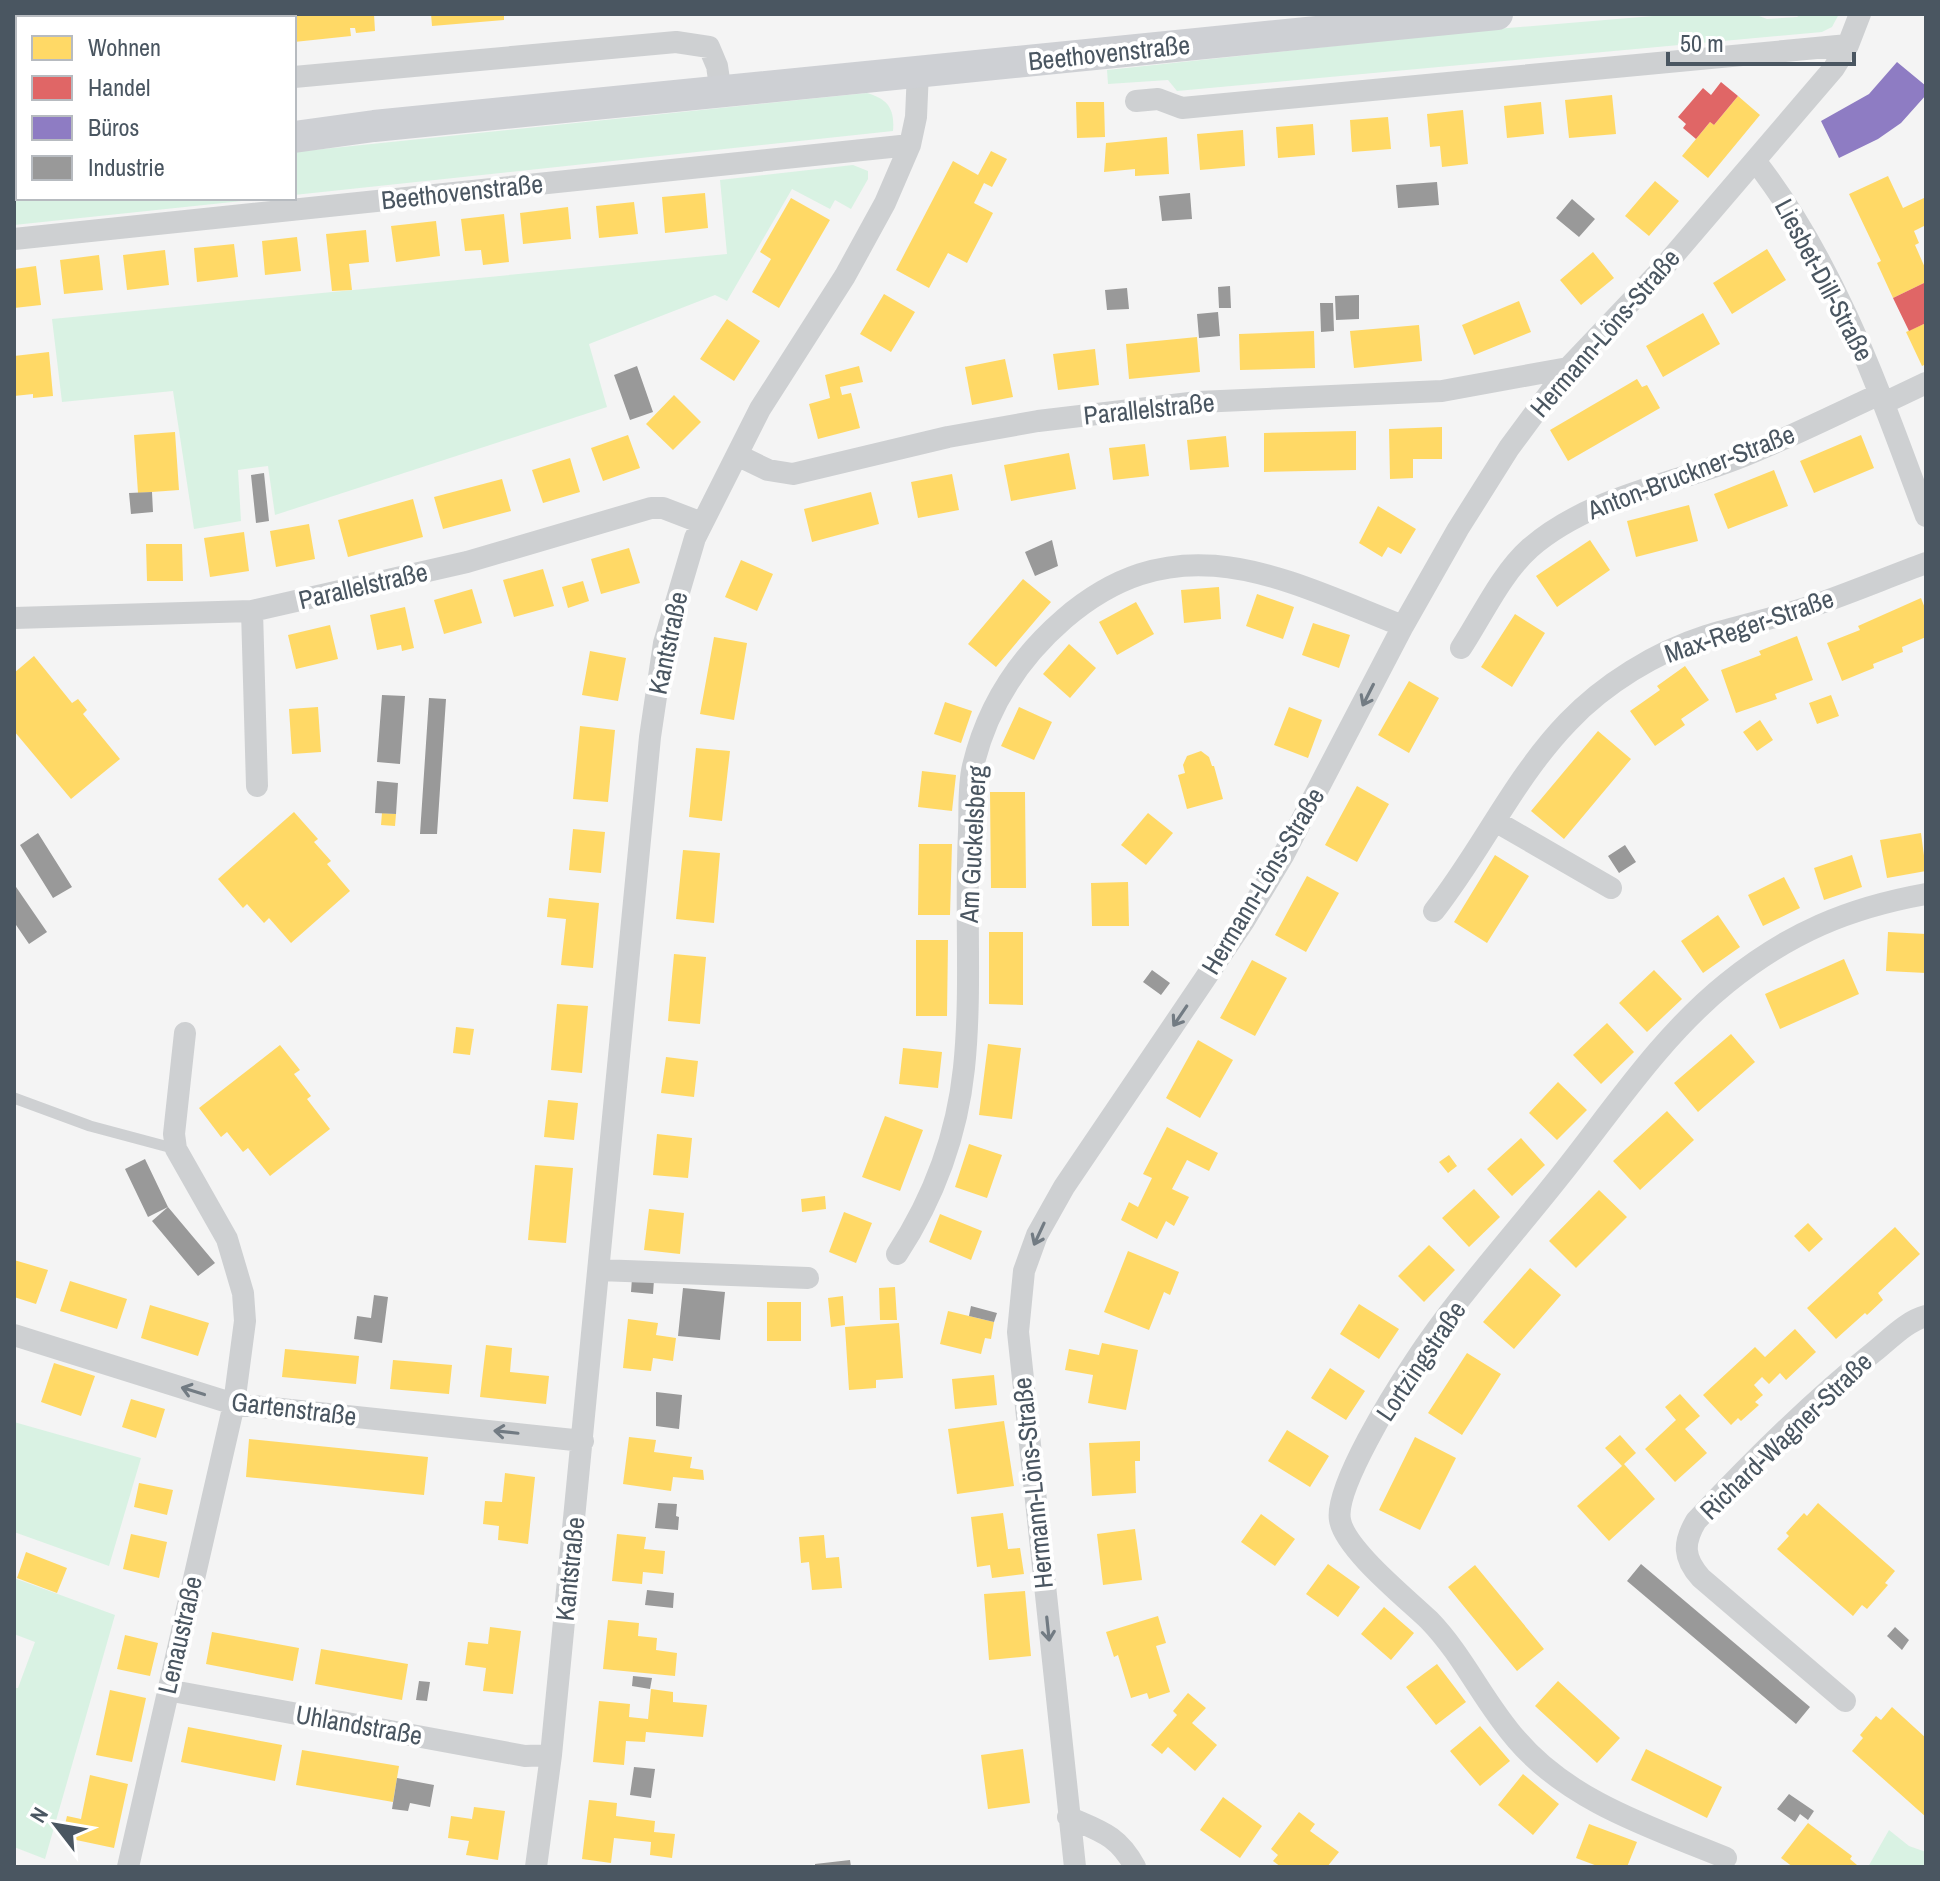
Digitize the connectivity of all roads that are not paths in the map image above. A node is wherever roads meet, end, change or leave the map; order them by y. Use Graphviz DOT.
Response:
graph roads {
  1 [pos="1497,14"];
  2 [pos="1860,14"];
  3 [pos="1848,45"];
  4 [pos="918,71"];
  5 [pos="296,77"];
  6 [pos="721,93"];
  7 [pos="1136,101"];
  8 [pos="296,137"];
  9 [pos="910,145"];
  10 [pos="1756,162"];
  11 [pos="14,239"];
  12 [pos="1568,368"];
  13 [pos="1926,383"];
  14 [pos="1882,398"];
  15 [pos="737,455"];
  16 [pos="1926,516"];
  17 [pos="702,523"];
  18 [pos="1926,563"];
  19 [pos="252,611"];
  20 [pos="14,618"];
  21 [pos="1403,626"];
  22 [pos="1461,648"];
  23 [pos="257,786"];
  24 [pos="1495,821"];
  25 [pos="1611,888"];
  26 [pos="1926,894"];
  27 [pos="1434,911"];
  28 [pos="185,1033"];
  29 [pos="14,1098"];
  30 [pos="176,1149"];
  31 [pos="897,1254"];
  32 [pos="599,1270"];
  33 [pos="808,1278"];
  34 [pos="1926,1316"];
  35 [pos="14,1335"];
  36 [pos="234,1404"];
  37 [pos="583,1441"];
  38 [pos="167,1690"];
  39 [pos="1845,1701"];
  40 [pos="551,1755"];
  41 [pos="1068,1817"];
  42 [pos="1726,1858"];
  43 [pos="128,1867"];
  44 [pos="536,1867"];
  45 [pos="1075,1867"];
  46 [pos="1135,1867"];
  1 -- 4 [label="street, Beethovenstraße"];
  2 -- 3 [label="street, Hermann-Löns-Straße"];
  3 -- 7 [label="street, Beethovenstraße"];
  3 -- 10 [label="street, Hermann-Löns-Straße"];
  4 -- 6 [label="street, Beethovenstraße"];
  4 -- 9 [label="street, Kantstraße"];
  5 -- 6 [label="street"];
  6 -- 8 [label="street, Beethovenstraße"];
  9 -- 11 [label="street, Beethovenstraße"];
  9 -- 15 [label="street, Kantstraße"];
  10 -- 12 [label="street, Hermann-Löns-Straße"];
  10 -- 14 [label="street, Liesbet-Dill-Straße"];
  12 -- 15 [label="street, Parallelstraße"];
  12 -- 21 [label="street, Hermann-Löns-Straße"];
  13 -- 14 [label="street"];
  14 -- 16 [label="street, Liesbet-Dill-Straße"];
  14 -- 22 [label="street, Anton-Bruckner-Straße"];
  15 -- 17 [label="street, Kantstraße"];
  17 -- 19 [label="street, Parallelstraße"];
  17 -- 32 [label="street, Kantstraße"];
  18 -- 24 [label="street, Max-Reger-Straße"];
  19 -- 20 [label="street, Parallelstraße"];
  19 -- 23 [label="street"];
  21 -- 31 [label="street, Am Guckelsberg"];
  21 -- 41 [label="street, Hermann-Löns-Straße, one-way"];
  24 -- 25 [label="street"];
  24 -- 27 [label="street, Max-Reger-Straße"];
  26 -- 42 [label="street, Lortzingstraße"];
  28 -- 30 [label="street"];
  29 -- 30 [label="lane"];
  30 -- 36 [label="street, Lenaustraße"];
  32 -- 33 [label="street"];
  32 -- 37 [label="street, Kantstraße"];
  34 -- 39 [label="street, Richard-Wagner-Straße"];
  36 -- 35 [label="street, Gartenstraße, one-way"];
  37 -- 36 [label="street, Gartenstraße, one-way"];
  36 -- 38 [label="street, Lenaustraße"];
  37 -- 40 [label="street, Kantstraße"];
  38 -- 40 [label="street, Uhlandstraße"];
  38 -- 43 [label="street, Lenaustraße"];
  40 -- 44 [label="street, Kantstraße"];
  41 -- 45 [label="street, Hermann-Löns-Straße"];
  41 -- 46 [label="street"];
}
